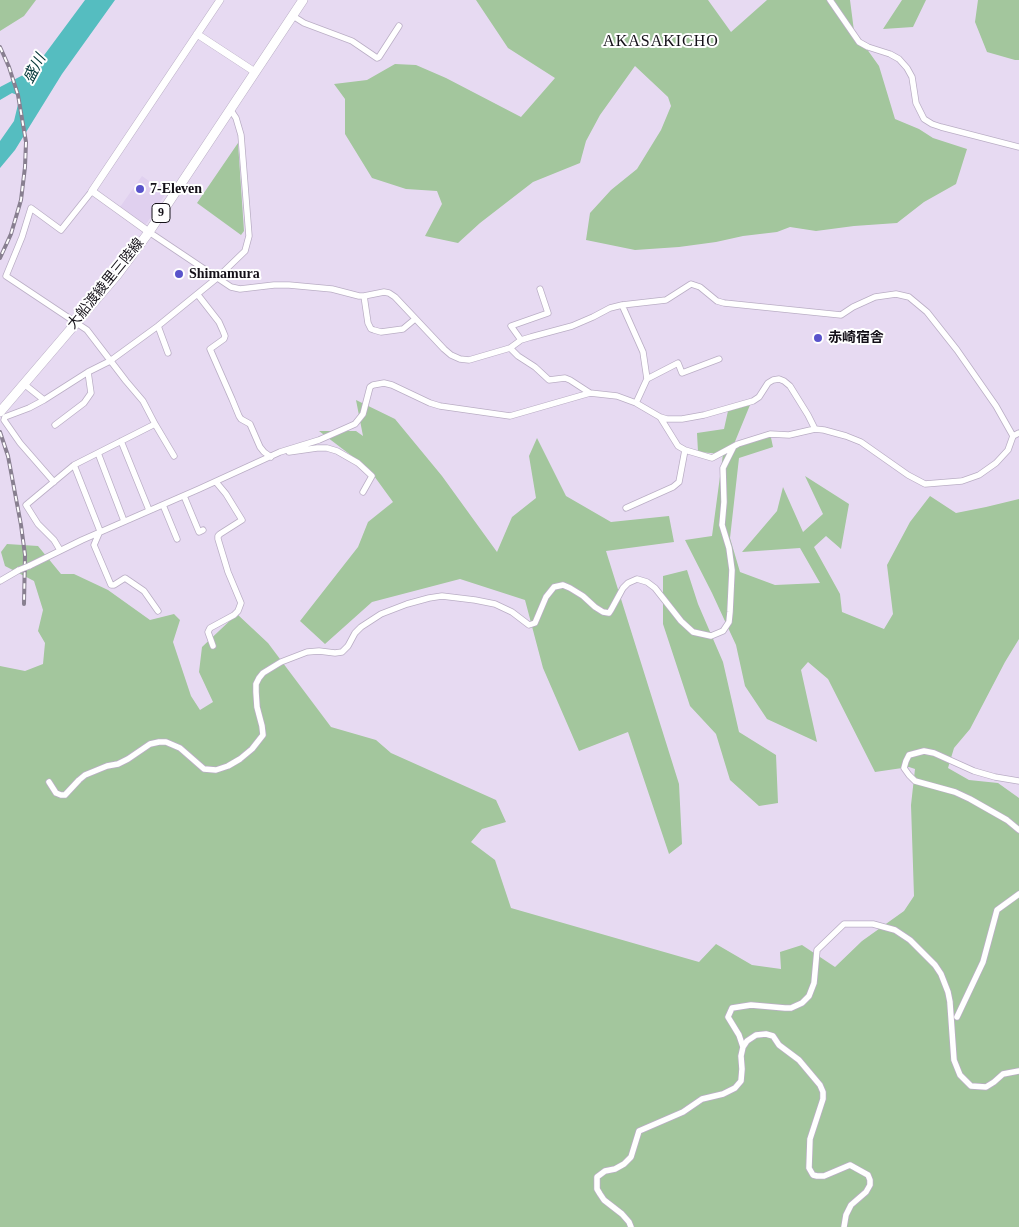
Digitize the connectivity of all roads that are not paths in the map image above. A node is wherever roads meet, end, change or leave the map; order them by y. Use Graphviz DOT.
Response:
graph roads {
  1 [pos="220,0"];
  2 [pos="303,0"];
  3 [pos="830,0"];
  4 [pos="292,16"];
  5 [pos="399,26"];
  6 [pos="197,34"];
  7 [pos="255,72"];
  8 [pos="230,109"];
  9 [pos="1019,147"];
  10 [pos="92,191"];
  11 [pos="149,232"];
  12 [pos="217,278"];
  13 [pos="540,289"];
  14 [pos="198,294"];
  15 [pos="364,296"];
  16 [pos="622,305"];
  17 [pos="415,319"];
  18 [pos="76,322"];
  19 [pos="158,326"];
  20 [pos="521,340"];
  21 [pos="510,348"];
  22 [pos="168,353"];
  23 [pos="719,359"];
  24 [pos="110,360"];
  25 [pos="88,372"];
  26 [pos="646,379"];
  27 [pos="24,384"];
  28 [pos="590,393"];
  29 [pos="44,400"];
  30 [pos="636,403"];
  31 [pos="0,412"];
  32 [pos="660,417"];
  33 [pos="55,424"];
  34 [pos="155,424"];
  35 [pos="815,429"];
  36 [pos="1019,433"];
  37 [pos="1013,436"];
  38 [pos="121,441"];
  39 [pos="734,446"];
  40 [pos="685,450"];
  41 [pos="280,452"];
  42 [pos="98,453"];
  43 [pos="174,456"];
  44 [pos="271,456"];
  45 [pos="74,465"];
  46 [pos="54,482"];
  47 [pos="216,482"];
  48 [pos="363,492"];
  49 [pos="184,496"];
  50 [pos="163,505"];
  51 [pos="626,508"];
  52 [pos="149,510"];
  53 [pos="124,521"];
  54 [pos="203,530"];
  55 [pos="100,531"];
  56 [pos="177,539"];
  57 [pos="60,550"];
  58 [pos="0,581"];
  59 [pos="158,611"];
  60 [pos="213,646"];
  61 [pos="1019,781"];
  62 [pos="49,782"];
  63 [pos="1019,830"];
  64 [pos="1019,894"];
  65 [pos="957,1017"];
  66 [pos="743,1047"];
  67 [pos="1019,1072"];
  68 [pos="631,1227"];
  69 [pos="844,1227"];
  1 -- 6 [label="street"];
  2 -- 4 [label="main road, 大船渡綾里三陸線 / 9"];
  3 -- 9 [label="street"];
  4 -- 5 [label="street"];
  4 -- 7 [label="main road, 大船渡綾里三陸線 / 9"];
  6 -- 7 [label="street"];
  6 -- 10 [label="street"];
  7 -- 8 [label="main road, 大船渡綾里三陸線 / 9"];
  8 -- 11 [label="main road, 大船渡綾里三陸線 / 9"];
  8 -- 12 [label="street"];
  10 -- 11 [label="street"];
  10 -- 18 [label="street"];
  11 -- 12 [label="street"];
  11 -- 18 [label="main road, 大船渡綾里三陸線 / 9"];
  12 -- 14 [label="street"];
  12 -- 15 [label="street"];
  13 -- 20 [label="street"];
  14 -- 19 [label="street"];
  14 -- 44 [label="street"];
  15 -- 17 [label="street"];
  15 -- 17 [label="street"];
  16 -- 20 [label="street"];
  16 -- 26 [label="street"];
  16 -- 37 [label="street"];
  17 -- 21 [label="street"];
  18 -- 24 [label="street"];
  18 -- 27 [label="main road, 大船渡綾里三陸線 / 9"];
  19 -- 22 [label="street"];
  19 -- 24 [label="street"];
  20 -- 21 [label="street"];
  21 -- 28 [label="street"];
  23 -- 26 [label="street"];
  24 -- 25 [label="street"];
  24 -- 34 [label="street"];
  25 -- 29 [label="street"];
  25 -- 33 [label="street"];
  26 -- 30 [label="street"];
  27 -- 29 [label="street"];
  27 -- 31 [label="main road, 大船渡綾里三陸線 / 9"];
  28 -- 30 [label="street"];
  28 -- 41 [label="street"];
  29 -- 46 [label="street"];
  30 -- 32 [label="street"];
  32 -- 35 [label="street"];
  32 -- 40 [label="street"];
  34 -- 38 [label="street"];
  34 -- 43 [label="street"];
  35 -- 37 [label="street"];
  35 -- 39 [label="street"];
  36 -- 37 [label="street"];
  38 -- 42 [label="street"];
  38 -- 52 [label="street"];
  39 -- 40 [label="street"];
  39 -- 62 [label="street"];
  40 -- 51 [label="street"];
  41 -- 44 [label="street"];
  41 -- 48 [label="street"];
  42 -- 45 [label="street"];
  42 -- 53 [label="street"];
  44 -- 47 [label="street"];
  45 -- 46 [label="street"];
  45 -- 55 [label="street"];
  46 -- 57 [label="street"];
  47 -- 49 [label="street"];
  47 -- 60 [label="street"];
  49 -- 50 [label="street"];
  49 -- 54 [label="street"];
  50 -- 52 [label="street"];
  50 -- 56 [label="street"];
  52 -- 53 [label="street"];
  53 -- 55 [label="street"];
  55 -- 57 [label="street"];
  55 -- 59 [label="street"];
  57 -- 58 [label="street, bridge"];
  61 -- 63 [label="street"];
  64 -- 65 [label="street"];
  66 -- 67 [label="street"];
  66 -- 68 [label="street"];
  66 -- 69 [label="street"];
}
